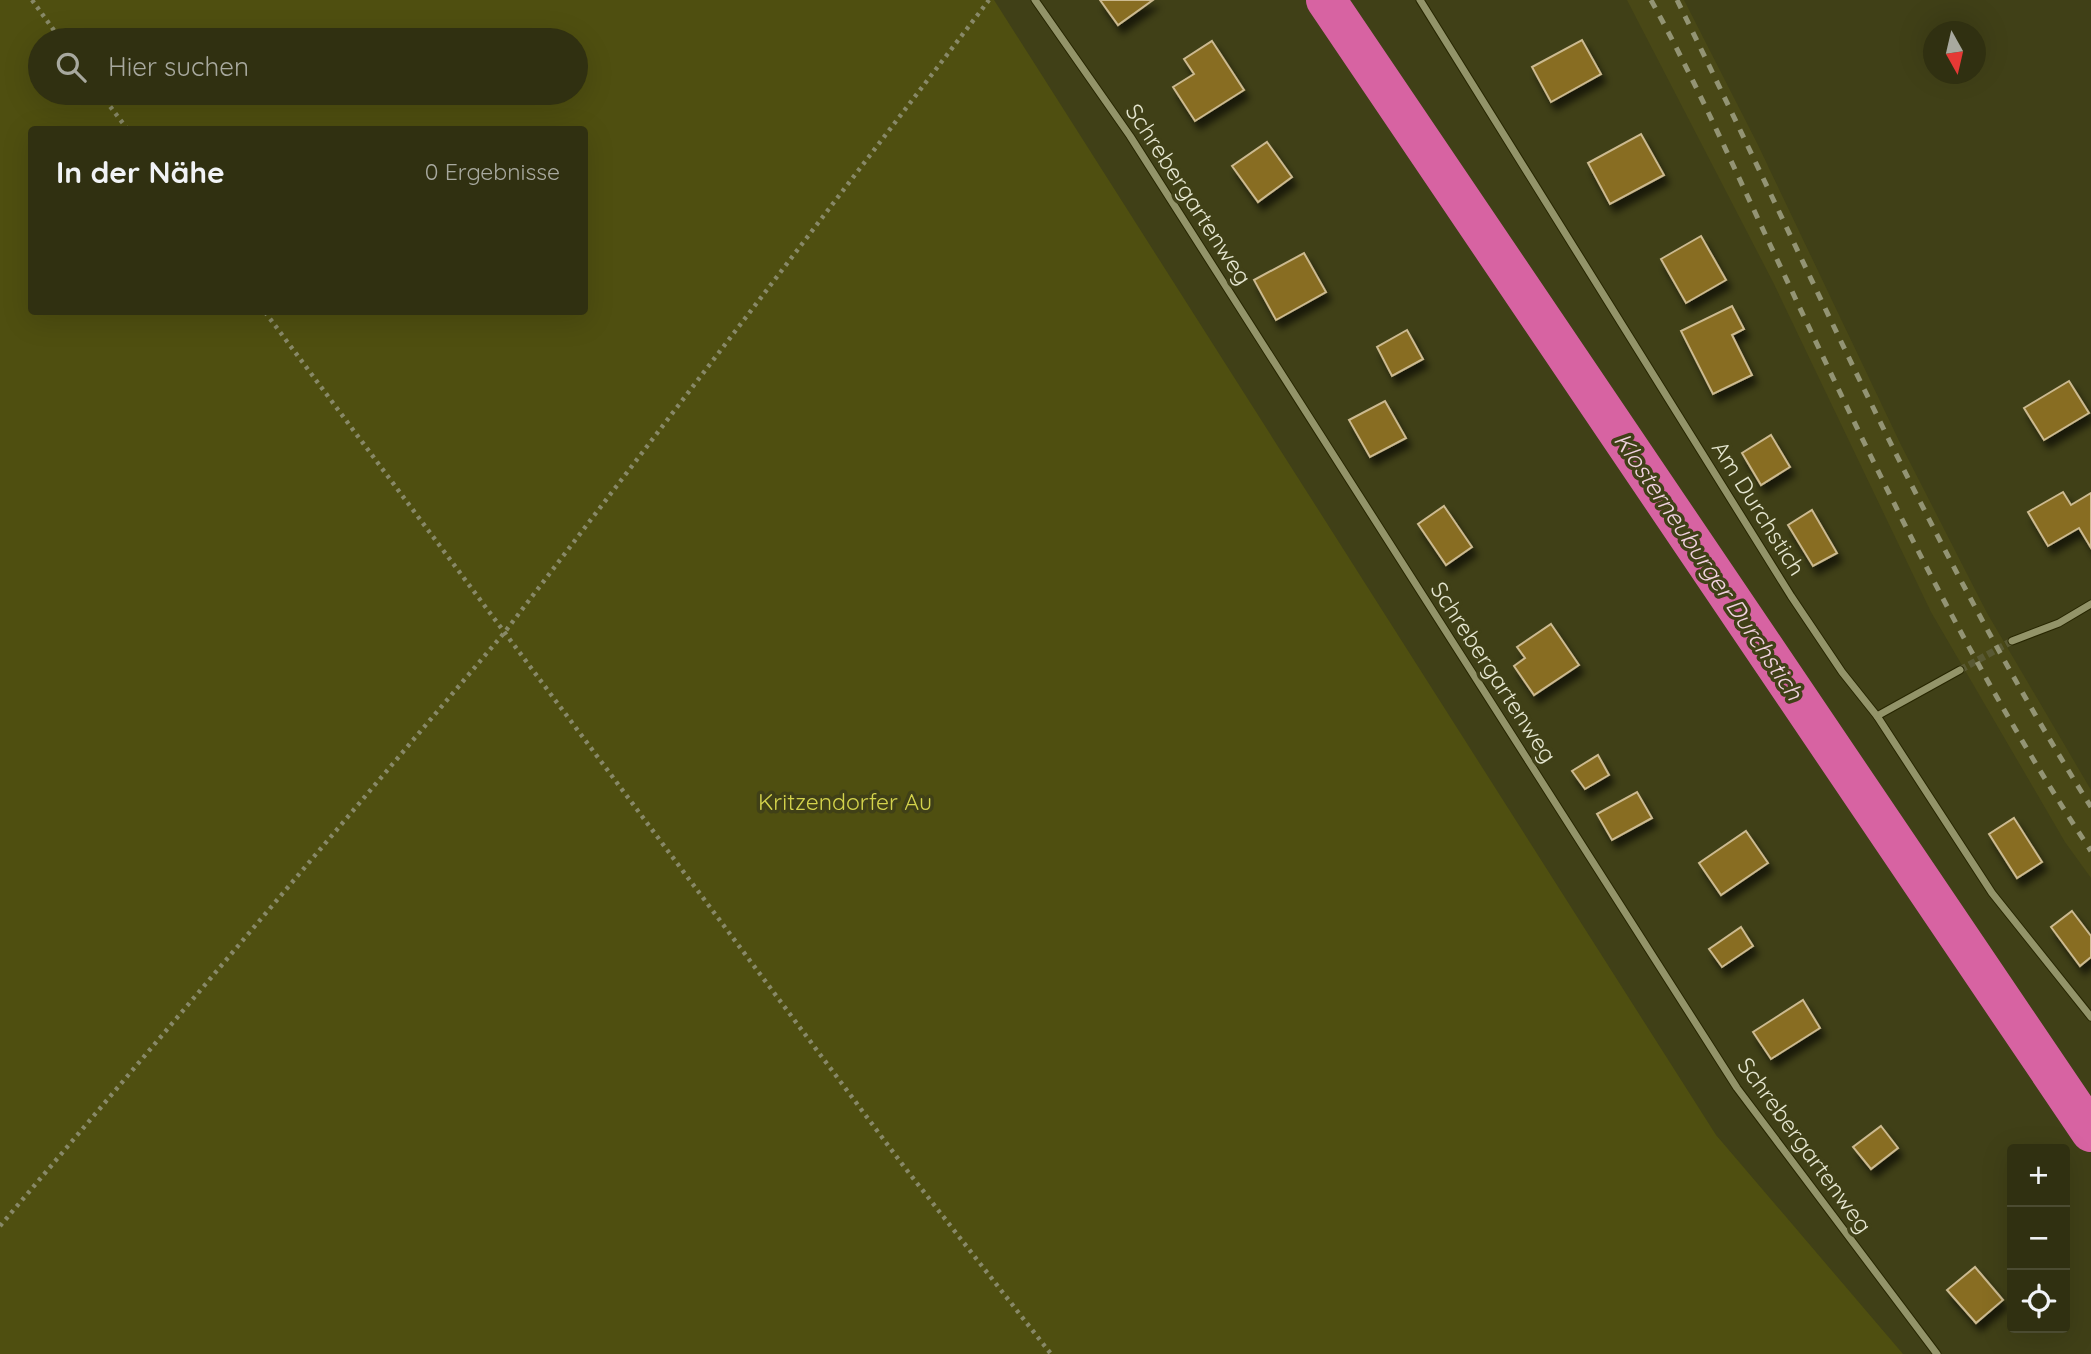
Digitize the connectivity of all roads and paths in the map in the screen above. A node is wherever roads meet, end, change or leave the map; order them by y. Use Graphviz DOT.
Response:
graph roads {
  1 [pos="32,0"];
  2 [pos="989,0"];
  3 [pos="1034,0"];
  4 [pos="1420,0"];
  5 [pos="52,28"];
  6 [pos="109,105"];
  7 [pos="125,126"];
  8 [pos="267,315"];
  9 [pos="2091,604"];
  10 [pos="504,633"];
  11 [pos="2012,641"];
  12 [pos="1960,670"];
  13 [pos="1877,716"];
  14 [pos="2091,1017"];
  15 [pos="0,1226"];
  16 [pos="1051,1354"];
  17 [pos="1937,1354"];
  1 -- 5 [label="path"];
  2 -- 10 [label="path"];
  3 -- 17 [label="street, Schrebergartenweg"];
  4 -- 13 [label="street, Am Durchstich"];
  6 -- 7 [label="path"];
  8 -- 10 [label="path"];
  9 -- 11 [label="street"];
  10 -- 15 [label="path"];
  10 -- 16 [label="path"];
  12 -- 13 [label="street"];
  13 -- 14 [label="street, Am Durchstich"];
}
